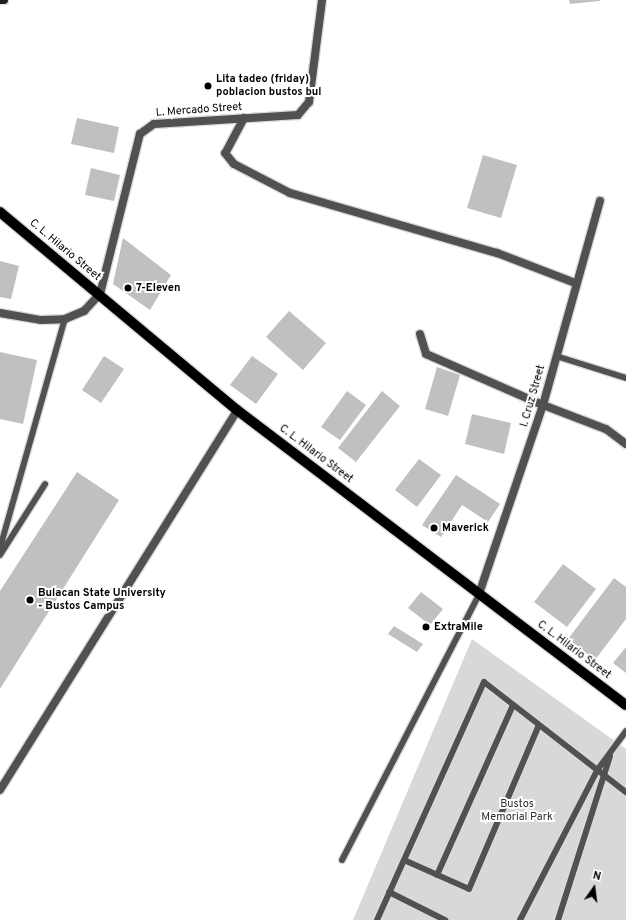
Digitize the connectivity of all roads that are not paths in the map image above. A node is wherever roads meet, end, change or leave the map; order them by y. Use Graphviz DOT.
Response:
graph roads {
  1 [pos="322,0"];
  2 [pos="244,118"];
  3 [pos="600,201"];
  4 [pos="0,212"];
  5 [pos="575,283"];
  6 [pos="100,294"];
  7 [pos="0,313"];
  8 [pos="65,319"];
  9 [pos="420,334"];
  10 [pos="556,356"];
  11 [pos="626,378"];
  12 [pos="543,405"];
  13 [pos="237,410"];
  14 [pos="626,444"];
  15 [pos="45,484"];
  16 [pos="0,548"];
  17 [pos="0,555"];
  18 [pos="479,594"];
  19 [pos="513,705"];
  20 [pos="626,705"];
  21 [pos="539,724"];
  22 [pos="626,731"];
  23 [pos="611,754"];
  24 [pos="598,769"];
  25 [pos="605,775"];
  26 [pos="0,790"];
  27 [pos="626,792"];
  28 [pos="342,860"];
  29 [pos="404,860"];
  30 [pos="437,875"];
  31 [pos="389,892"];
  32 [pos="434,918"];
  33 [pos="376,920"];
  34 [pos="445,920"];
  35 [pos="520,920"];
  36 [pos="558,920"];
  1 -- 2 [label="street, L. Mercado Street"];
  2 -- 5 [label="street"];
  2 -- 6 [label="street, L. Mercado Street"];
  3 -- 5 [label="street, I. Cruz Street"];
  4 -- 6 [label="main road, C. L. Hilario Street"];
  5 -- 10 [label="street, I. Cruz Street"];
  6 -- 8 [label="street, L. Mercado Street"];
  6 -- 13 [label="main road, C. L. Hilario Street"];
  7 -- 8 [label="street, L. Mercado Street"];
  8 -- 16 [label="lane"];
  9 -- 12 [label="street"];
  10 -- 11 [label="lane"];
  10 -- 12 [label="street, I. Cruz Street"];
  12 -- 14 [label="street"];
  12 -- 18 [label="street, I. Cruz Street"];
  13 -- 18 [label="main road, C. L. Hilario Street"];
  13 -- 26 [label="street"];
  15 -- 17 [label="lane"];
  18 -- 20 [label="main road, C. L. Hilario Street"];
  18 -- 28 [label="lane"];
  19 -- 21 [label="lane"];
  19 -- 29 [label="lane"];
  19 -- 30 [label="lane"];
  21 -- 24 [label="lane"];
  21 -- 30 [label="lane"];
  22 -- 23 [label="lane"];
  23 -- 24 [label="lane"];
  23 -- 25 [label="lane"];
  24 -- 25 [label="lane"];
  24 -- 35 [label="lane"];
  25 -- 27 [label="lane"];
  25 -- 36 [label="lane"];
  29 -- 30 [label="lane"];
  29 -- 31 [label="lane"];
  31 -- 32 [label="lane"];
  31 -- 33 [label="lane"];
  32 -- 34 [label="lane"];
}
